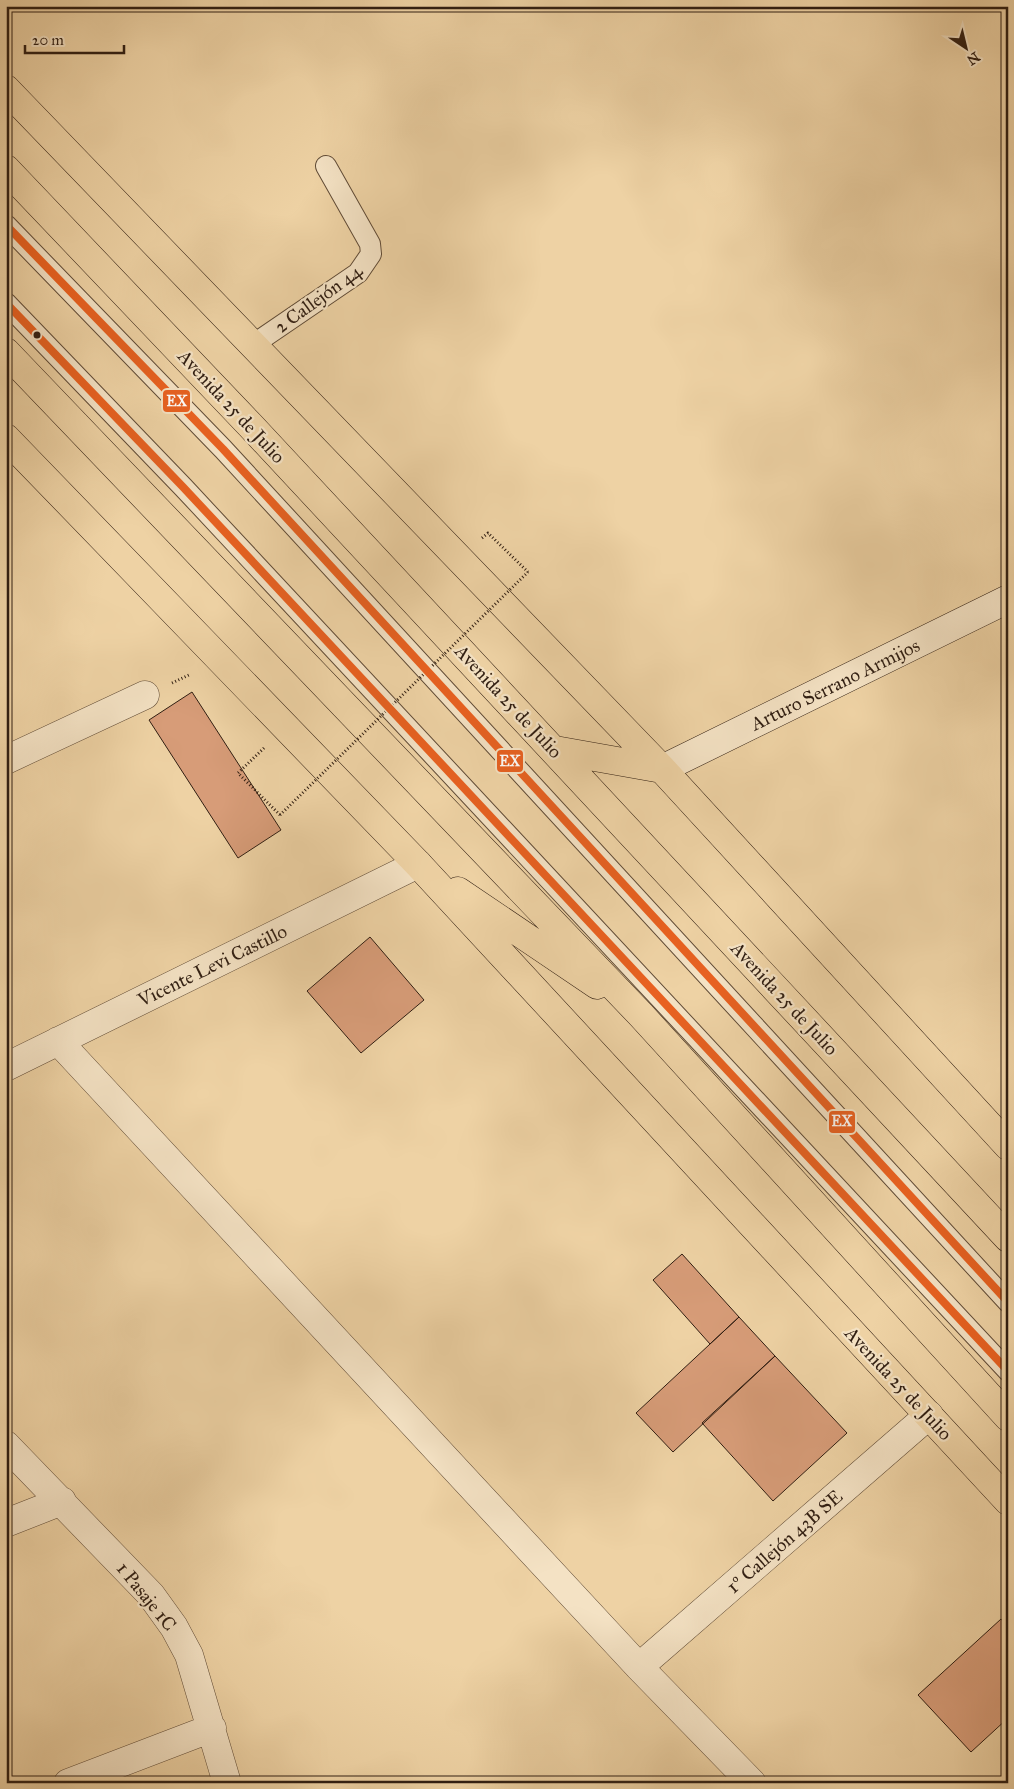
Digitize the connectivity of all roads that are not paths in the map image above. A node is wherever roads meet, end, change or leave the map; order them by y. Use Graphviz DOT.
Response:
graph roads {
  1 [pos="6,89"];
  2 [pos="326,166"];
  3 [pos="6,169"];
  4 [pos="6,225"];
  5 [pos="6,303"];
  6 [pos="254,344"];
  7 [pos="6,352"];
  8 [pos="6,438"];
  9 [pos="1008,599"];
  10 [pos="144,695"];
  11 [pos="555,750"];
  12 [pos="6,760"];
  13 [pos="662,769"];
  14 [pos="418,864"];
  15 [pos="641,1015"];
  16 [pos="58,1041"];
  17 [pos="6,1067"];
  18 [pos="1008,1146"];
  19 [pos="1008,1238"];
  20 [pos="1008,1302"];
  21 [pos="1008,1371"];
  22 [pos="928,1415"];
  23 [pos="1008,1418"];
  24 [pos="6,1445"];
  25 [pos="62,1501"];
  26 [pos="1008,1501"];
  27 [pos="6,1522"];
  28 [pos="639,1666"];
  29 [pos="212,1728"];
  30 [pos="68,1783"];
  31 [pos="228,1783"];
  32 [pos="752,1783"];
  1 -- 6 [label="main road"];
  2 -- 6 [label="lane, 2 Callejón 44"];
  3 -- 11 [label="main road, Avenida 25 de Julio"];
  4 -- 20 [label="lane, Avenida 25 de Julio"];
  5 -- 21 [label="lane"];
  6 -- 13 [label="main road"];
  7 -- 15 [label="main road"];
  8 -- 14 [label="main road, Avenida 25 de Julio"];
  9 -- 13 [label="street, Arturo Serrano Armijos"];
  10 -- 12 [label="street"];
  11 -- 13 [label="main road"];
  11 -- 19 [label="main road, Avenida 25 de Julio"];
  13 -- 18 [label="main road"];
  14 -- 15 [label="main road"];
  14 -- 16 [label="street, Vicente Levi Castillo"];
  14 -- 22 [label="main road, Avenida 25 de Julio"];
  15 -- 23 [label="main road"];
  16 -- 17 [label="street, Vicente Levi Castillo"];
  16 -- 28 [label="street"];
  22 -- 26 [label="main road, Avenida 25 de Julio"];
  22 -- 28 [label="street, 1º Callejón 43B SE"];
  24 -- 25 [label="street, 1 Pasaje 1C"];
  25 -- 27 [label="street"];
  25 -- 29 [label="street, 1 Pasaje 1C"];
  28 -- 32 [label="street"];
  29 -- 30 [label="street"];
  29 -- 31 [label="street, 1 Pasaje 1C"];
}
